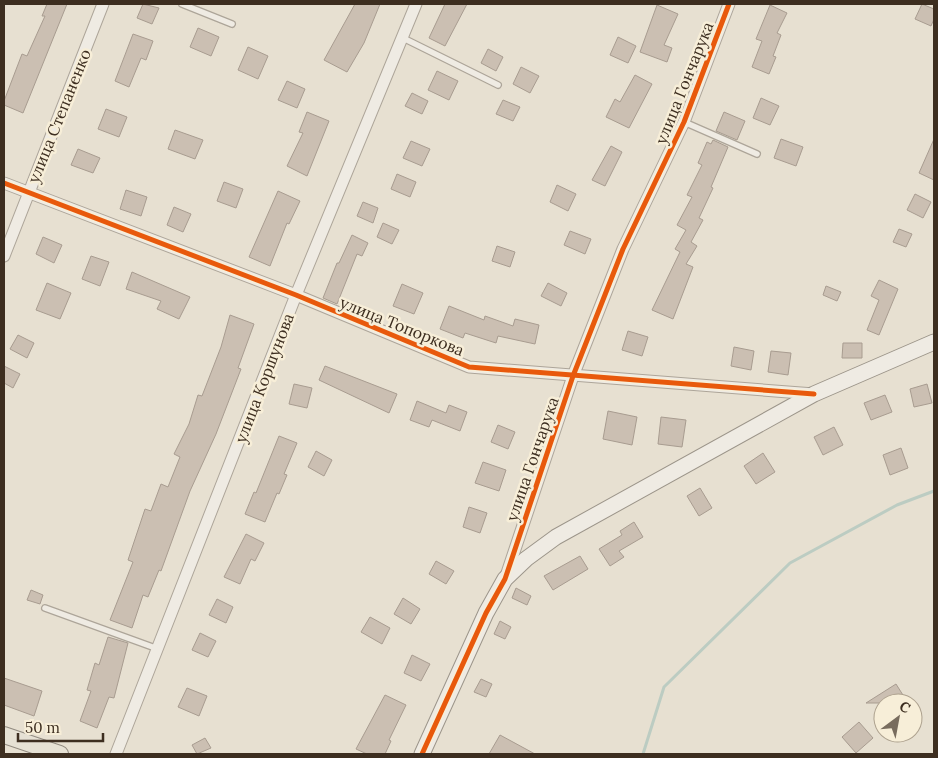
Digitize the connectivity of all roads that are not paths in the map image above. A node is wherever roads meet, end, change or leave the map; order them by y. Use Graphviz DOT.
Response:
graph roads {
  1 [pos="104,4"];
  2 [pos="182,4"];
  3 [pos="416,4"];
  4 [pos="729,4"];
  5 [pos="232,24"];
  6 [pos="403,38"];
  7 [pos="498,85"];
  8 [pos="684,122"];
  9 [pos="757,154"];
  10 [pos="4,183"];
  11 [pos="29,192"];
  12 [pos="4,256"];
  13 [pos="296,295"];
  14 [pos="934,342"];
  15 [pos="573,376"];
  16 [pos="814,394"];
  17 [pos="505,578"];
  18 [pos="46,608"];
  19 [pos="158,649"];
  20 [pos="4,735"];
  21 [pos="60,754"];
  22 [pos="116,754"];
  23 [pos="422,754"];
  1 -- 11 [label="street, улица Степаненко"];
  2 -- 5 [label="lane"];
  3 -- 6 [label="street, улица Коршунова"];
  4 -- 8 [label="street, улица Гончарука"];
  6 -- 7 [label="lane"];
  6 -- 13 [label="street, улица Коршунова"];
  8 -- 9 [label="lane"];
  8 -- 15 [label="street, улица Гончарука"];
  10 -- 11 [label="street, улица Топоркова"];
  11 -- 12 [label="street, улица Степаненко"];
  11 -- 13 [label="street, улица Топоркова"];
  13 -- 15 [label="street, улица Топоркова"];
  13 -- 19 [label="street, улица Коршунова"];
  14 -- 16 [label="street, улица Топоркова"];
  15 -- 16 [label="street, улица Топоркова"];
  15 -- 17 [label="street, улица Гончарука"];
  16 -- 17 [label="street, улица Топоркова"];
  17 -- 23 [label="street, улица Гончарука"];
  18 -- 19 [label="lane"];
  19 -- 22 [label="street, улица Коршунова"];
  20 -- 21 [label="main road"];
}
